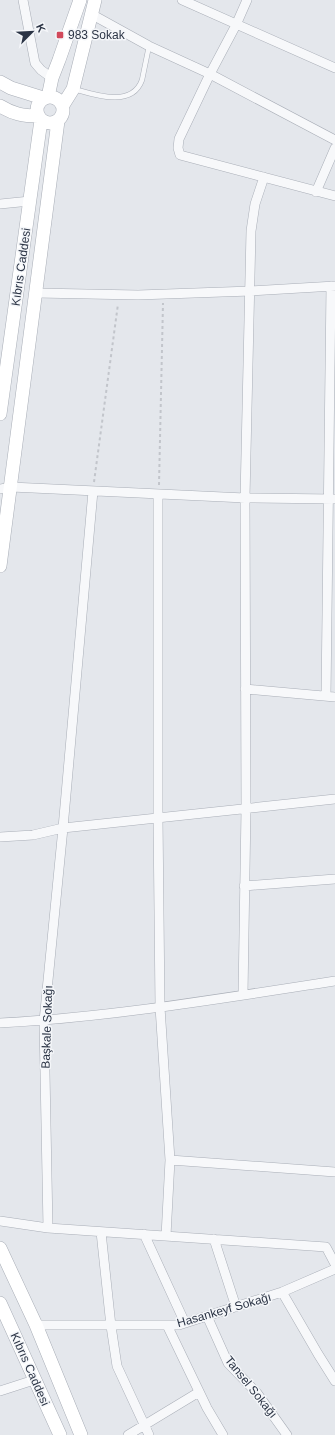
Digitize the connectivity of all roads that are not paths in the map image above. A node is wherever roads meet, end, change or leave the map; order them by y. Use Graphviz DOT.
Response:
graph roads {
  1 [pos="23,0"];
  2 [pos="80,0"];
  3 [pos="95,0"];
  4 [pos="182,0"];
  5 [pos="248,0"];
  6 [pos="91,14"];
  7 [pos="236,25"];
  8 [pos="149,46"];
  9 [pos="335,68"];
  10 [pos="210,74"];
  11 [pos="52,78"];
  12 [pos="0,82"];
  13 [pos="72,89"];
  14 [pos="46,97"];
  15 [pos="63,105"];
  16 [pos="0,106"];
  17 [pos="40,118"];
  18 [pos="58,121"];
  19 [pos="335,140"];
  20 [pos="335,148"];
  21 [pos="264,177"];
  22 [pos="316,192"];
  23 [pos="335,196"];
  24 [pos="30,201"];
  25 [pos="0,204"];
  26 [pos="333,286"];
  27 [pos="251,291"];
  28 [pos="37,293"];
  29 [pos="2,388"];
  30 [pos="0,414"];
  31 [pos="5,488"];
  32 [pos="93,491"];
  33 [pos="158,494"];
  34 [pos="245,498"];
  35 [pos="332,499"];
  36 [pos="0,566"];
  37 [pos="245,689"];
  38 [pos="331,696"];
  39 [pos="335,800"];
  40 [pos="246,809"];
  41 [pos="158,818"];
  42 [pos="63,828"];
  43 [pos="0,837"];
  44 [pos="335,879"];
  45 [pos="244,886"];
  46 [pos="335,981"];
  47 [pos="243,995"];
  48 [pos="160,1007"];
  49 [pos="44,1021"];
  50 [pos="0,1023"];
  51 [pos="170,1160"];
  52 [pos="335,1172"];
  53 [pos="0,1221"];
  54 [pos="48,1228"];
  55 [pos="101,1232"];
  56 [pos="144,1234"];
  57 [pos="166,1236"];
  58 [pos="214,1239"];
  59 [pos="330,1246"];
  60 [pos="0,1248"];
  61 [pos="335,1264"];
  62 [pos="335,1269"];
  63 [pos="282,1292"];
  64 [pos="0,1303"];
  65 [pos="236,1307"];
  66 [pos="207,1316"];
  67 [pos="185,1323"];
  68 [pos="36,1325"];
  69 [pos="167,1325"];
  70 [pos="111,1326"];
  71 [pos="34,1380"];
  72 [pos="335,1381"];
  73 [pos="0,1391"];
  74 [pos="199,1392"];
  75 [pos="144,1425"];
  76 [pos="60,1435"];
  77 [pos="81,1435"];
  78 [pos="128,1435"];
  79 [pos="149,1435"];
  80 [pos="223,1435"];
  81 [pos="288,1435"];
  1 -- 11 [label="street"];
  2 -- 11 [label="main road"];
  3 -- 6 [label="main road"];
  4 -- 7 [label="street"];
  5 -- 7 [label="street"];
  6 -- 8 [label="street"];
  6 -- 13 [label="main road"];
  7 -- 9 [label="street"];
  7 -- 10 [label="street"];
  8 -- 10 [label="street"];
  8 -- 13 [label="lane"];
  10 -- 19 [label="street"];
  10 -- 21 [label="street"];
  11 -- 14 [label="main road"];
  12 -- 14 [label="main road"];
  13 -- 15 [label="main road"];
  14 -- 15 [label="main road"];
  14 -- 17 [label="main road"];
  15 -- 18 [label="main road"];
  16 -- 17 [label="main road"];
  17 -- 18 [label="main road"];
  17 -- 24 [label="main road, Kıbrıs Caddesi"];
  18 -- 28 [label="main road"];
  20 -- 22 [label="street"];
  21 -- 22 [label="street"];
  21 -- 27 [label="street"];
  22 -- 23 [label="street"];
  24 -- 25 [label="street"];
  24 -- 29 [label="main road, Kıbrıs Caddesi"];
  26 -- 27 [label="street"];
  26 -- 35 [label="street"];
  27 -- 28 [label="street"];
  27 -- 34 [label="street"];
  28 -- 31 [label="main road"];
  29 -- 30 [label="main road, Kıbrıs Caddesi"];
  31 -- 32 [label="street"];
  31 -- 36 [label="main road"];
  32 -- 33 [label="street"];
  32 -- 42 [label="street, Başkale Sokağı"];
  33 -- 34 [label="street"];
  33 -- 41 [label="street"];
  34 -- 35 [label="street"];
  34 -- 37 [label="street"];
  35 -- 38 [label="street"];
  37 -- 38 [label="street"];
  37 -- 40 [label="street"];
  39 -- 40 [label="street"];
  40 -- 41 [label="street"];
  40 -- 45 [label="street"];
  41 -- 42 [label="street"];
  41 -- 48 [label="street"];
  42 -- 43 [label="street"];
  42 -- 49 [label="street, Başkale Sokağı"];
  44 -- 45 [label="street"];
  45 -- 47 [label="street"];
  46 -- 47 [label="street"];
  47 -- 48 [label="street"];
  48 -- 49 [label="street"];
  48 -- 51 [label="street"];
  49 -- 50 [label="street"];
  49 -- 54 [label="street, Başkale Sokağı"];
  51 -- 52 [label="street"];
  51 -- 57 [label="street"];
  53 -- 54 [label="street"];
  54 -- 55 [label="street"];
  55 -- 56 [label="street"];
  55 -- 70 [label="street"];
  56 -- 57 [label="street"];
  56 -- 67 [label="street"];
  57 -- 58 [label="street"];
  58 -- 59 [label="street"];
  58 -- 65 [label="street"];
  59 -- 61 [label="street"];
  60 -- 68 [label="main road"];
  62 -- 63 [label="street, Hasankeyf Sokağı"];
  63 -- 65 [label="street, Hasankeyf Sokağı"];
  63 -- 72 [label="street"];
  64 -- 71 [label="main road, Kıbrıs Caddesi"];
  65 -- 66 [label="street, Hasankeyf Sokağı"];
  66 -- 67 [label="street, Hasankeyf Sokağı"];
  66 -- 81 [label="street, Tansel Sokağı"];
  67 -- 69 [label="street, Hasankeyf Sokağı"];
  68 -- 70 [label="street, Hasankeyf Sokağı"];
  68 -- 77 [label="main road"];
  69 -- 70 [label="street, Hasankeyf Sokağı"];
  69 -- 74 [label="street"];
  70 -- 75 [label="street"];
  71 -- 73 [label="street"];
  71 -- 76 [label="main road, Kıbrıs Caddesi"];
  74 -- 75 [label="street"];
  74 -- 80 [label="street"];
  75 -- 78 [label="street"];
  75 -- 79 [label="street"];
}
